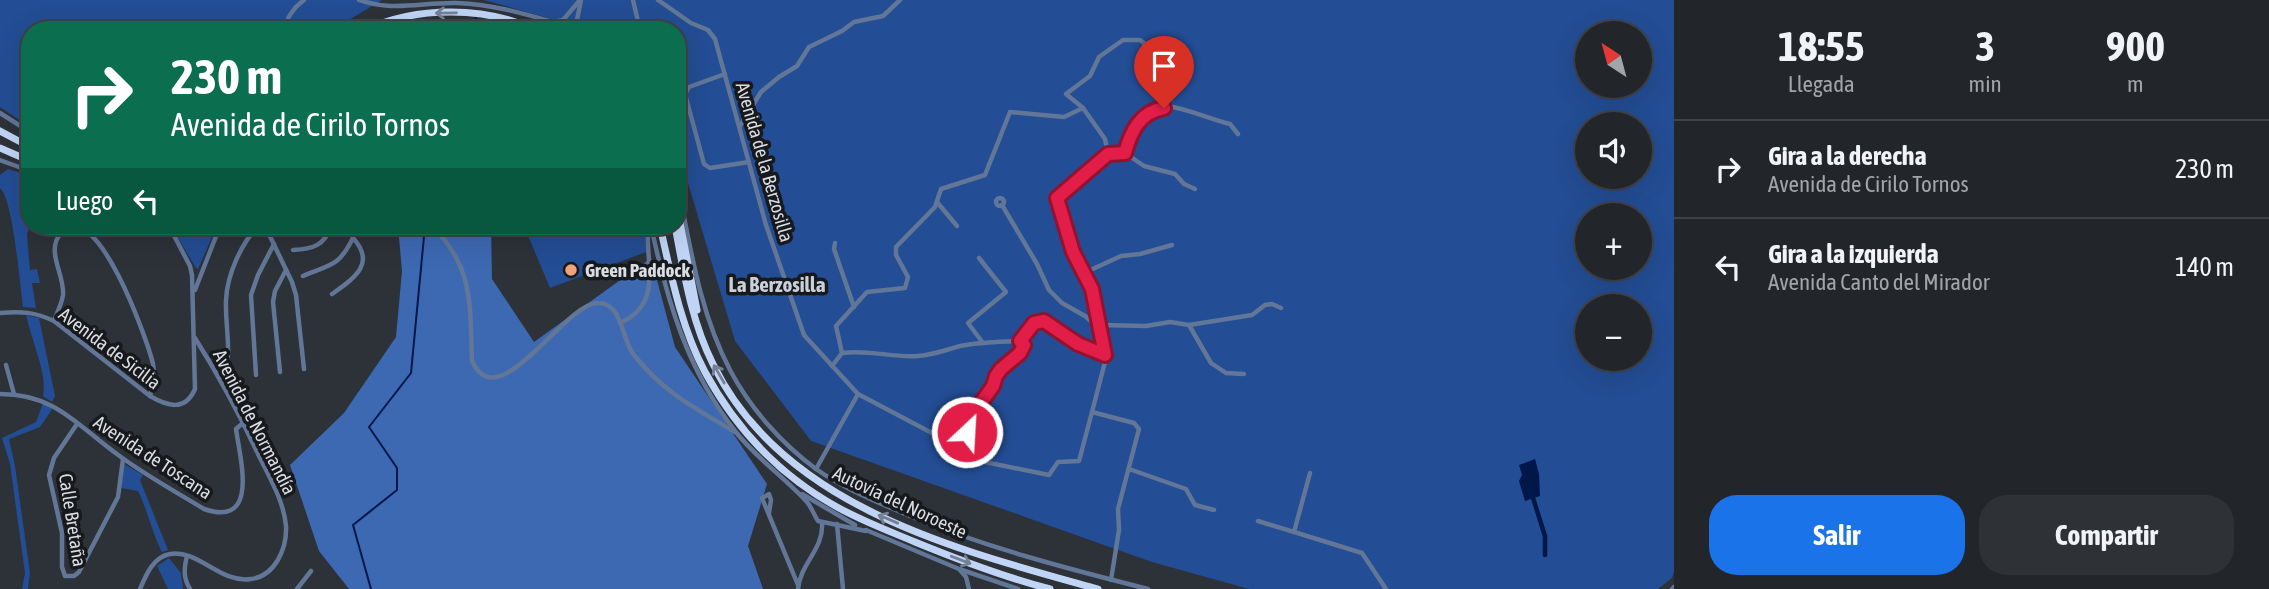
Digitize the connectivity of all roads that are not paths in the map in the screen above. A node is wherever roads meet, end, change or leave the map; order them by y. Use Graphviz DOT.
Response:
graph roads {
  1 [pos="304,0"];
  2 [pos="359,0"];
  3 [pos="580,0"];
  4 [pos="633,0"];
  5 [pos="658,0"];
  6 [pos="900,0"];
  7 [pos="569,13"];
  8 [pos="286,21"];
  9 [pos="390,21"];
  10 [pos="505,21"];
  11 [pos="549,21"];
  12 [pos="570,21"];
  13 [pos="570,21"];
  14 [pos="573,21"];
  15 [pos="638,21"];
  16 [pos="725,74"];
  17 [pos="686,92"];
  18 [pos="686,98"];
  19 [pos="1167,106"];
  20 [pos="1083,108"];
  21 [pos="0,113"];
  22 [pos="21,126"];
  23 [pos="739,127"];
  24 [pos="0,131"];
  25 [pos="1238,135"];
  26 [pos="21,142"];
  27 [pos="0,148"];
  28 [pos="1125,153"];
  29 [pos="1108,154"];
  30 [pos="21,157"];
  31 [pos="0,160"];
  32 [pos="749,162"];
  33 [pos="21,168"];
  34 [pos="1195,189"];
  35 [pos="937,202"];
  36 [pos="1002,205"];
  37 [pos="957,226"];
  38 [pos="686,227"];
  39 [pos="59,235"];
  40 [pos="88,235"];
  41 [pos="174,235"];
  42 [pos="216,235"];
  43 [pos="251,235"];
  44 [pos="270,235"];
  45 [pos="327,235"];
  46 [pos="353,235"];
  47 [pos="441,235"];
  48 [pos="648,235"];
  49 [pos="652,235"];
  50 [pos="662,235"];
  51 [pos="677,235"];
  52 [pos="682,235"];
  53 [pos="353,238"];
  54 [pos="274,243"];
  55 [pos="835,243"];
  56 [pos="1172,245"];
  57 [pos="293,250"];
  58 [pos="979,258"];
  59 [pos="202,267"];
  60 [pos="286,269"];
  61 [pos="1084,273"];
  62 [pos="192,275"];
  63 [pos="303,276"];
  64 [pos="194,291"];
  65 [pos="332,294"];
  66 [pos="854,308"];
  67 [pos="1281,308"];
  68 [pos="0,313"];
  69 [pos="54,321"];
  70 [pos="620,323"];
  71 [pos="697,324"];
  72 [pos="1189,325"];
  73 [pos="1101,328"];
  74 [pos="195,338"];
  75 [pos="1020,341"];
  76 [pos="983,343"];
  77 [pos="842,353"];
  78 [pos="1105,355"];
  79 [pos="6,365"];
  80 [pos="832,366"];
  81 [pos="304,369"];
  82 [pos="280,372"];
  83 [pos="1244,374"];
  84 [pos="256,375"];
  85 [pos="222,382"];
  86 [pos="0,394"];
  87 [pos="13,394"];
  88 [pos="858,394"];
  89 [pos="150,396"];
  90 [pos="1093,412"];
  91 [pos="243,423"];
  92 [pos="77,424"];
  93 [pos="735,432"];
  94 [pos="949,442"];
  95 [pos="123,459"];
  96 [pos="816,469"];
  97 [pos="1129,470"];
  98 [pos="1310,473"];
  99 [pos="782,479"];
  100 [pos="1214,510"];
  101 [pos="769,513"];
  102 [pos="1258,521"];
  103 [pos="822,523"];
  104 [pos="837,524"];
  105 [pos="866,531"];
  106 [pos="1294,532"];
  107 [pos="187,556"];
  108 [pos="959,569"];
  109 [pos="312,571"];
  110 [pos="981,578"];
  111 [pos="1111,580"];
  112 [pos="798,587"];
  113 [pos="140,589"];
  114 [pos="190,589"];
  115 [pos="297,589"];
  116 [pos="843,589"];
  117 [pos="969,589"];
  118 [pos="1018,589"];
  119 [pos="1051,589"];
  120 [pos="1098,589"];
  121 [pos="1148,589"];
  122 [pos="1386,589"];
  1 -- 8 [label="street"];
  2 -- 11 [label="street"];
  3 -- 7 [label="street"];
  3 -- 14 [label="street"];
  4 -- 15 [label="street"];
  5 -- 16 [label="street, Avenida de la Berzosilla"];
  6 -- 23 [label="street"];
  7 -- 12 [label="street"];
  7 -- 13 [label="street"];
  10 -- 9 [label="highway, one-way"];
  16 -- 17 [label="street"];
  16 -- 23 [label="street, Avenida de la Berzosilla"];
  18 -- 32 [label="street"];
  19 -- 20 [label="street"];
  19 -- 25 [label="street"];
  19 -- 28 [label="street"];
  20 -- 29 [label="street"];
  20 -- 35 [label="street"];
  21 -- 22 [label="street"];
  23 -- 32 [label="street, Avenida de la Berzosilla"];
  24 -- 26 [label="highway"];
  27 -- 30 [label="highway"];
  28 -- 29 [label="street"];
  28 -- 34 [label="street"];
  29 -- 61 [label="street"];
  31 -- 33 [label="street"];
  32 -- 80 [label="street, Avenida de la Berzosilla"];
  35 -- 37 [label="street"];
  35 -- 66 [label="street"];
  36 -- 73 [label="street"];
  38 -- 96 [label="street"];
  39 -- 69 [label="street"];
  40 -- 89 [label="street"];
  41 -- 62 [label="street, Avenida de Sicilia"];
  42 -- 59 [label="street"];
  43 -- 85 [label="street"];
  44 -- 54 [label="street"];
  45 -- 57 [label="street"];
  46 -- 53 [label="street"];
  47 -- 70 [label="street"];
  48 -- 70 [label="street"];
  49 -- 93 [label="street"];
  50 -- 119 [label="highway, Autovía del Noroeste, one-way"];
  51 -- 71 [label="highway, Autovía del Noroeste"];
  52 -- 71 [label="highway"];
  53 -- 63 [label="street"];
  53 -- 65 [label="street"];
  54 -- 60 [label="street"];
  54 -- 84 [label="street"];
  55 -- 66 [label="street"];
  56 -- 61 [label="street"];
  58 -- 76 [label="street"];
  59 -- 62 [label="street"];
  59 -- 64 [label="street"];
  60 -- 81 [label="street"];
  60 -- 82 [label="street"];
  61 -- 73 [label="street"];
  62 -- 64 [label="street, Avenida de Sicilia"];
  64 -- 74 [label="street, Avenida de Sicilia"];
  66 -- 77 [label="street"];
  67 -- 72 [label="street"];
  68 -- 69 [label="street, Avenida de Sicilia"];
  69 -- 89 [label="street, Avenida de Sicilia"];
  70 -- 93 [label="street"];
  120 -- 71 [label="highway, Autovía del Noroeste, one-way"];
  72 -- 73 [label="street"];
  72 -- 83 [label="street"];
  73 -- 78 [label="street"];
  74 -- 85 [label="street, Avenida de Normandía"];
  74 -- 89 [label="street, Avenida de Sicilia"];
  75 -- 76 [label="street"];
  75 -- 78 [label="street"];
  75 -- 90 [label="street"];
  76 -- 77 [label="street"];
  77 -- 80 [label="street"];
  78 -- 90 [label="street"];
  79 -- 87 [label="street"];
  80 -- 88 [label="street, Avenida de la Berzosilla"];
  85 -- 91 [label="street, Avenida de Normandía"];
  86 -- 87 [label="street, Avenida de Toscana"];
  87 -- 92 [label="street, Avenida de Toscana"];
  88 -- 94 [label="street, Avenida de la Berzosilla"];
  88 -- 96 [label="street"];
  90 -- 97 [label="street"];
  91 -- 95 [label="street, Avenida de Toscana"];
  91 -- 107 [label="street, Avenida de Normandía"];
  92 -- 95 [label="street, Avenida de Toscana"];
  92 -- 95 [label="street, Calle Bretaña"];
  93 -- 99 [label="street"];
  96 -- 111 [label="street"];
  97 -- 100 [label="street"];
  97 -- 111 [label="street"];
  98 -- 106 [label="street"];
  99 -- 103 [label="street"];
  99 -- 105 [label="street"];
  101 -- 112 [label="street"];
  102 -- 106 [label="street"];
  103 -- 104 [label="street"];
  103 -- 112 [label="street"];
  104 -- 105 [label="street"];
  104 -- 116 [label="street"];
  105 -- 108 [label="street"];
  106 -- 122 [label="street"];
  107 -- 113 [label="street"];
  107 -- 114 [label="street"];
  108 -- 110 [label="street"];
  108 -- 117 [label="street"];
  109 -- 115 [label="street"];
  110 -- 117 [label="street"];
  110 -- 118 [label="street"];
  111 -- 121 [label="street"];
}
